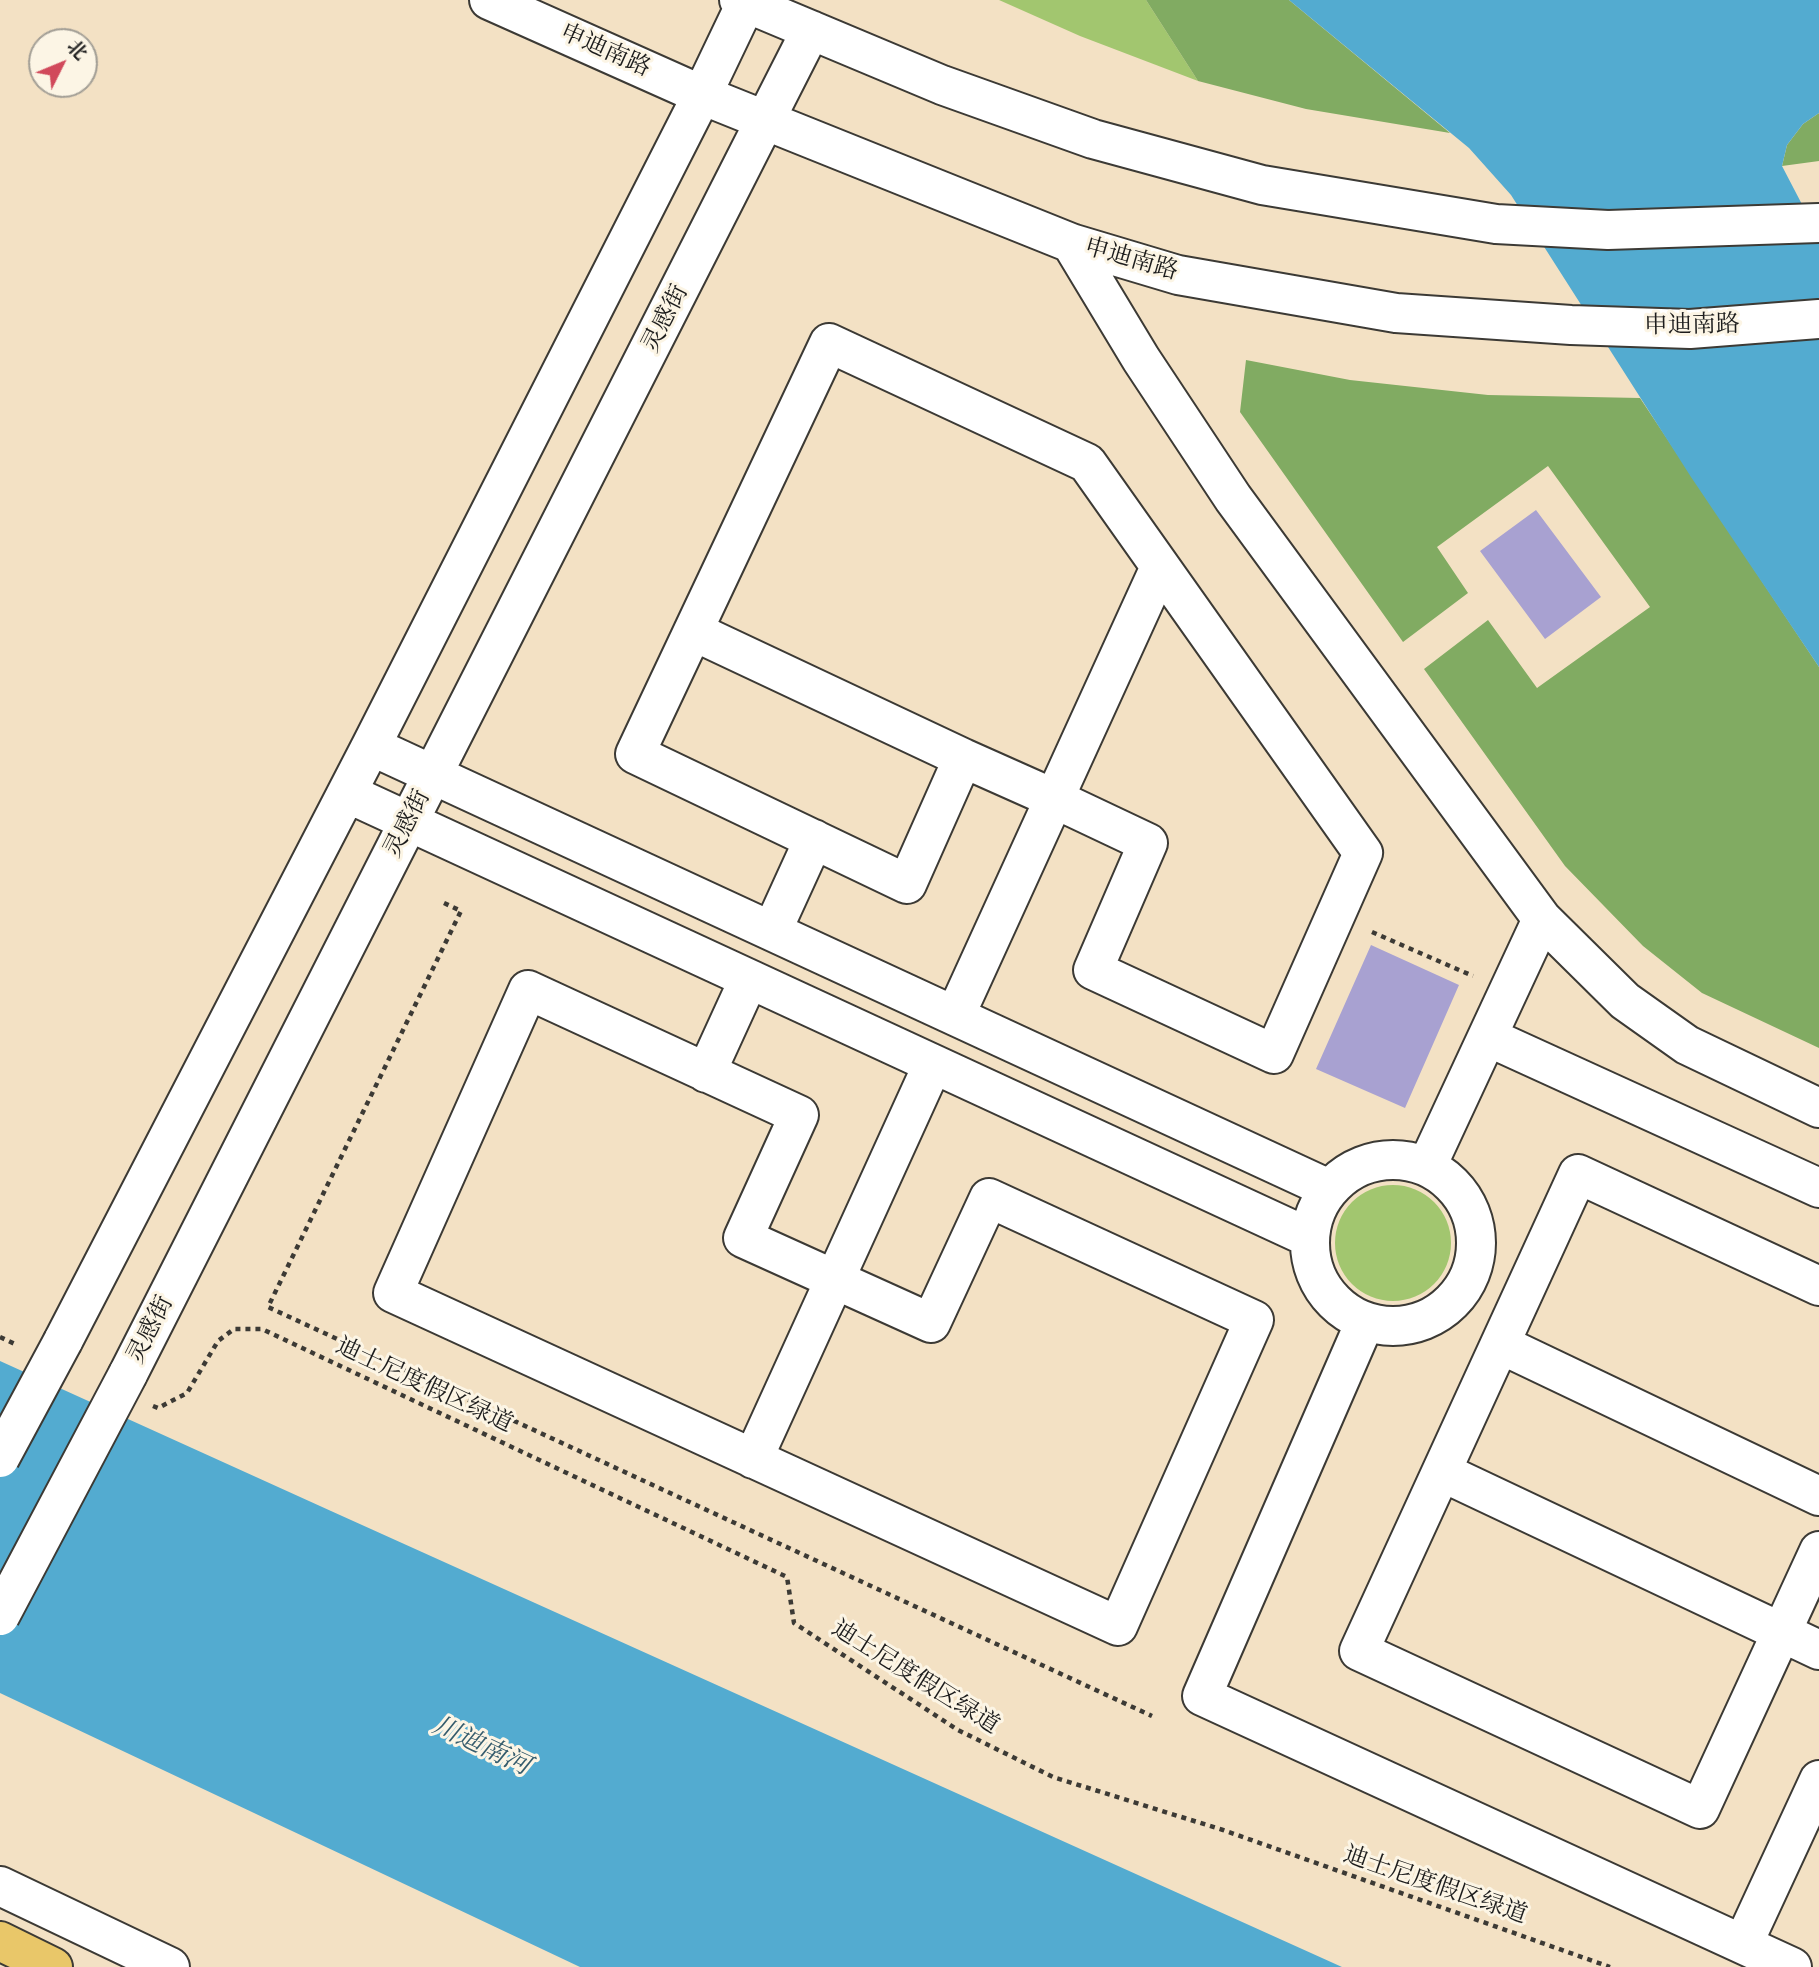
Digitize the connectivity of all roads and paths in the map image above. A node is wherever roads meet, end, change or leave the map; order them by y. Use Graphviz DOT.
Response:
graph roads {
  1 [pos="489,0"];
  2 [pos="742,1"];
  3 [pos="811,30"];
  4 [pos="702,95"];
  5 [pos="766,121"];
  6 [pos="1819,223"];
  7 [pos="1071,243"];
  8 [pos="1819,319"];
  9 [pos="1160,567"];
  10 [pos="693,631"];
  11 [pos="372,746"];
  12 [pos="963,758"];
  13 [pos="433,775"];
  14 [pos="347,793"];
  15 [pos="1055,799"];
  16 [pos="409,822"];
  17 [pos="814,839"];
  18 [pos="1542,919"];
  19 [pos="1361,927"];
  20 [pos="772,931"];
  21 [pos="749,979"];
  22 [pos="1480,979"];
  23 [pos="955,1016"];
  24 [pos="1488,1037"];
  25 [pos="933,1064"];
  26 [pos="706,1073"];
  27 [pos="1819,1108"];
  28 [pos="1427,1166"];
  29 [pos="1819,1188"];
  30 [pos="1329,1189"];
  31 [pos="1310,1238"];
  32 [pos="836,1279"];
  33 [pos="1819,1286"];
  34 [pos="1365,1322"];
  35 [pos="262,1329"];
  36 [pos="1500,1344"];
  37 [pos="0,1458"];
  38 [pos="753,1458"];
  39 [pos="1442,1472"];
  40 [pos="1819,1496"];
  41 [pos="1819,1551"];
  42 [pos="0,1616"];
  43 [pos="1781,1632"];
  44 [pos="1819,1650"];
  45 [pos="1819,1780"];
  46 [pos="0,1886"];
  47 [pos="0,1941"];
  48 [pos="1743,1944"];
  49 [pos="53,1967"];
  50 [pos="170,1967"];
  51 [pos="1610,1967"];
  52 [pos="1792,1967"];
  1 -- 4 [label="street, 申迪南路"];
  2 -- 3 [label="street"];
  2 -- 4 [label="street"];
  3 -- 5 [label="street, 灵感街"];
  3 -- 6 [label="street"];
  4 -- 5 [label="street, 申迪南路"];
  4 -- 11 [label="street"];
  5 -- 7 [label="street, 申迪南路"];
  5 -- 13 [label="street, 灵感街"];
  7 -- 8 [label="street, 申迪南路"];
  7 -- 18 [label="street"];
  9 -- 10 [label="street"];
  9 -- 15 [label="street"];
  9 -- 15 [label="street"];
  10 -- 12 [label="street"];
  10 -- 17 [label="street"];
  11 -- 13 [label="street"];
  11 -- 14 [label="street"];
  12 -- 15 [label="street"];
  12 -- 17 [label="street"];
  13 -- 16 [label="street, 灵感街"];
  13 -- 20 [label="street"];
  14 -- 16 [label="street"];
  14 -- 37 [label="street, bridge"];
  15 -- 23 [label="street"];
  16 -- 21 [label="street"];
  16 -- 42 [label="street, 灵感街, bridge"];
  17 -- 20 [label="street"];
  18 -- 24 [label="street"];
  18 -- 27 [label="street"];
  19 -- 22 [label="path"];
  20 -- 23 [label="street"];
  21 -- 25 [label="street"];
  21 -- 26 [label="street"];
  23 -- 30 [label="street"];
  24 -- 28 [label="street"];
  24 -- 29 [label="street"];
  25 -- 31 [label="street"];
  25 -- 32 [label="street"];
  26 -- 32 [label="street"];
  26 -- 38 [label="street"];
  28 -- 30 [label="street"];
  28 -- 34 [label="street"];
  30 -- 31 [label="street"];
  31 -- 34 [label="street"];
  32 -- 38 [label="street"];
  32 -- 38 [label="street"];
  33 -- 36 [label="street"];
  34 -- 48 [label="street"];
  35 -- 51 [label="path, 迪士尼度假区绿道"];
  36 -- 39 [label="street"];
  36 -- 40 [label="street"];
  39 -- 43 [label="street"];
  39 -- 43 [label="street"];
  41 -- 43 [label="street"];
  43 -- 44 [label="street"];
  45 -- 48 [label="street"];
  46 -- 50 [label="street"];
  47 -- 49 [label="main road"];
  48 -- 52 [label="street"];
}
